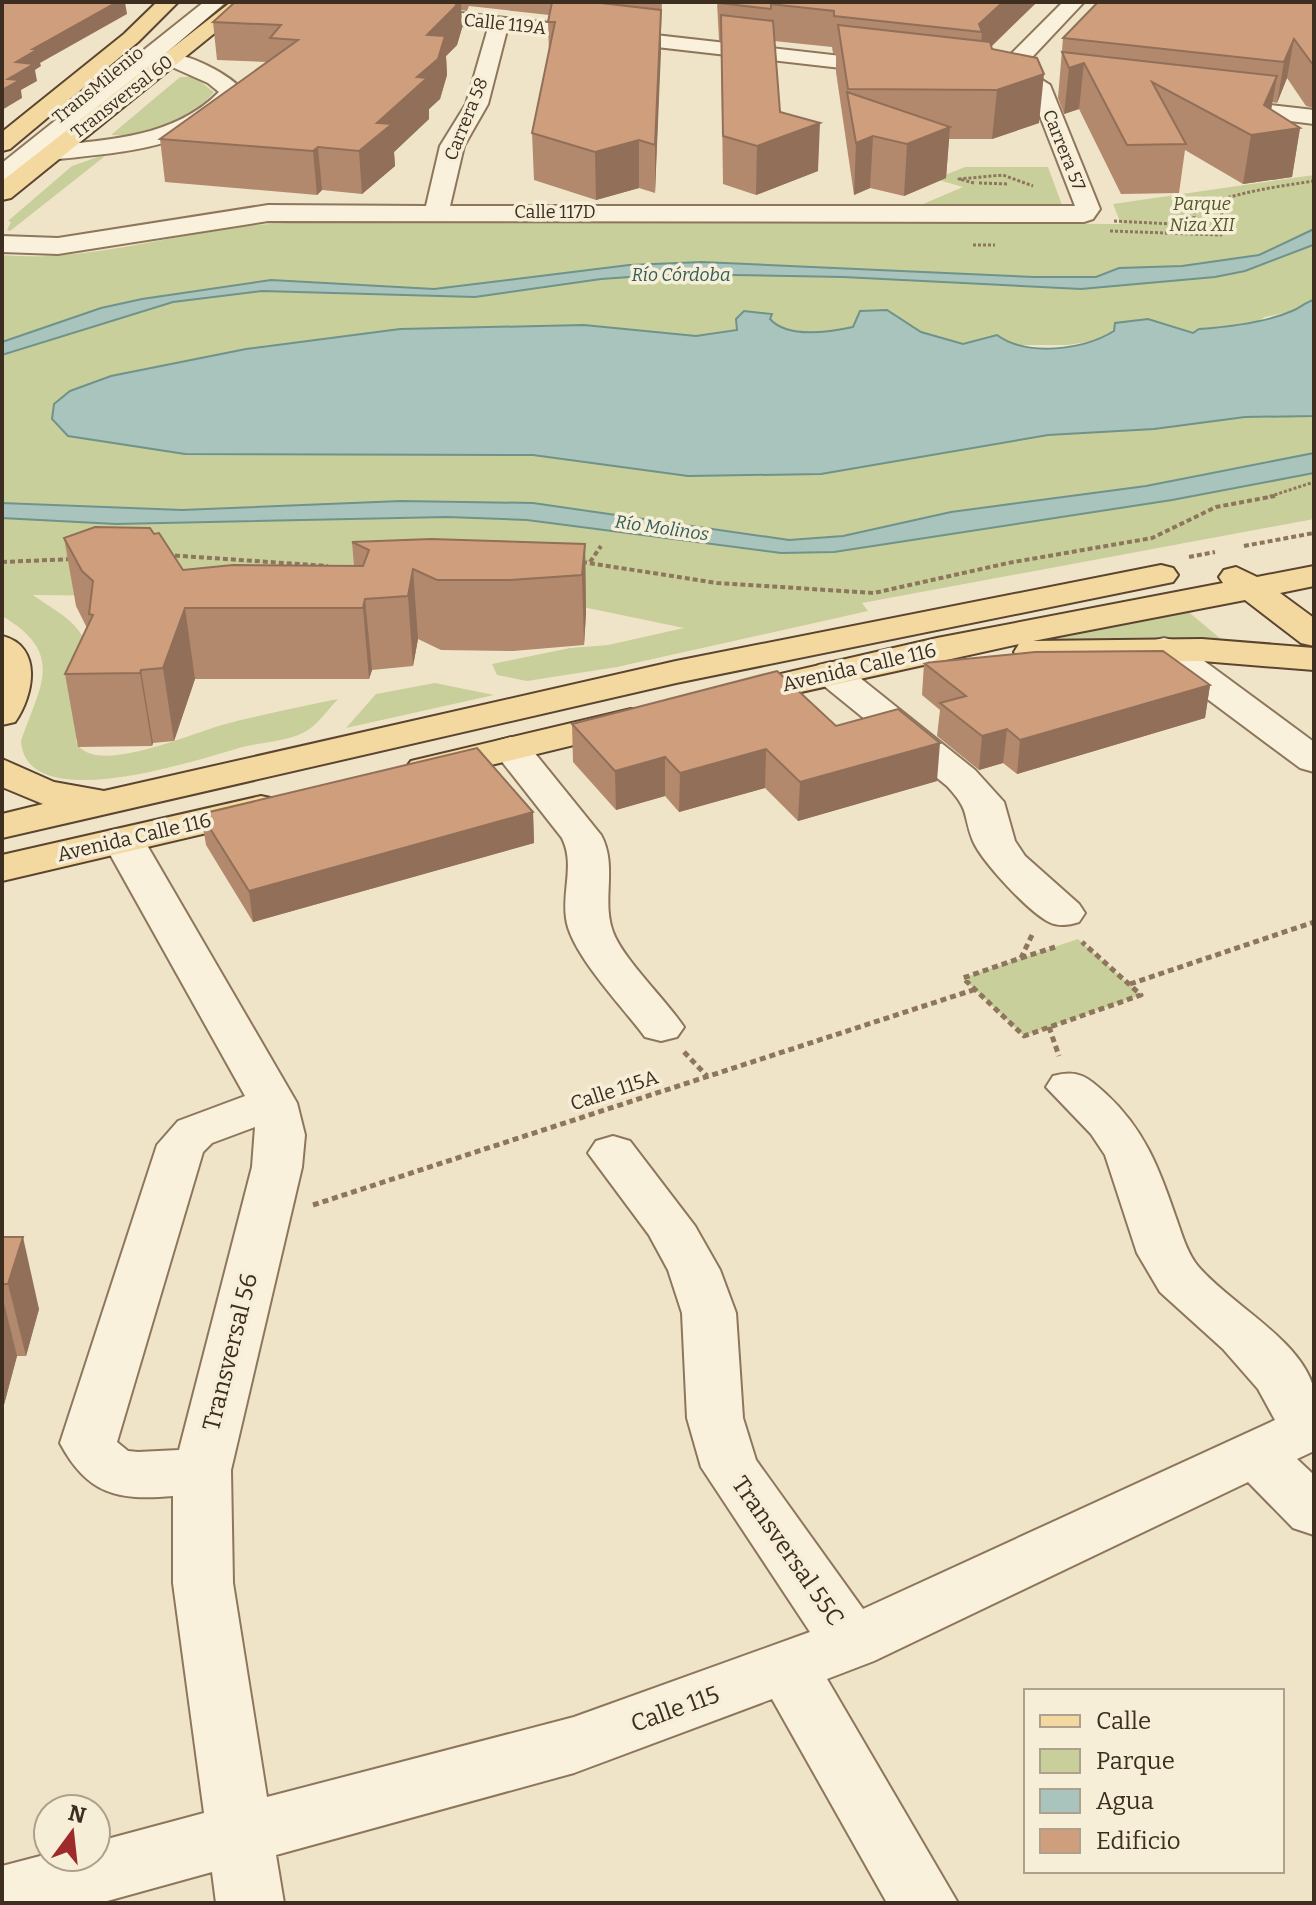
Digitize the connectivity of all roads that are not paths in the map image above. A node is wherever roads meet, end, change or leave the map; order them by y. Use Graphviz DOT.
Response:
graph roads {
  1 [pos="168,2"];
  2 [pos="188,2"];
  3 [pos="293,2"];
  4 [pos="313,2"];
  5 [pos="1074,2"];
  6 [pos="239,4"];
  7 [pos="537,10"];
  8 [pos="505,25"];
  9 [pos="170,59"];
  10 [pos="915,71"];
  11 [pos="970,77"];
  12 [pos="998,80"];
  13 [pos="1192,103"];
  14 [pos="1314,117"];
  15 [pos="2,144"];
  16 [pos="51,153"];
  17 [pos="2,161"];
  18 [pos="2,175"];
  19 [pos="2,193"];
  20 [pos="436,214"];
  21 [pos="1084,214"];
  22 [pos="2,242"];
  23 [pos="1314,547"];
  24 [pos="1257,572"];
  25 [pos="1307,584"];
  26 [pos="1314,635"];
  27 [pos="2,647"];
  28 [pos="1164,649"];
  29 [pos="1232,651"];
  30 [pos="1314,659"];
  31 [pos="831,673"];
  32 [pos="1247,711"];
  33 [pos="2,714"];
  34 [pos="511,749"];
  35 [pos="1314,760"];
  36 [pos="2,771"];
  37 [pos="387,778"];
  38 [pos="294,800"];
  39 [pos="121,820"];
  40 [pos="2,826"];
  41 [pos="2,868"];
  42 [pos="1069,932"];
  43 [pos="661,1027"];
  44 [pos="1070,1087"];
  45 [pos="273,1103"];
  46 [pos="613,1153"];
  47 [pos="1292,1436"];
  48 [pos="202,1470"];
  49 [pos="1314,1512"];
  50 [pos="852,1643"];
  51 [pos="788,1669"];
  52 [pos="240,1837"];
  53 [pos="2,1898"];
  54 [pos="250,1903"];
  55 [pos="924,1903"];
  1 -- 15 [label="main road, Transversal 60"];
  2 -- 17 [label="street, TransMilenio"];
  3 -- 4 [label="street, Calle 119A"];
  4 -- 8 [label="street, Calle 119A"];
  5 -- 12 [label="street"];
  6 -- 9 [label="main road, Transversal 60"];
  6 -- 18 [label="street, TransMilenio"];
  7 -- 8 [label="street"];
  8 -- 10 [label="street, Calle 119A"];
  8 -- 20 [label="street, Carrera 58"];
  9 -- 16 [label="main road, Transversal 60"];
  9 -- 16 [label="street"];
  11 -- 12 [label="street"];
  12 -- 21 [label="street, Carrera 57"];
  13 -- 14 [label="street"];
  16 -- 19 [label="main road, Transversal 60"];
  20 -- 21 [label="street, Calle 117D"];
  20 -- 22 [label="street, Calle 117D"];
  23 -- 24 [label="main road"];
  24 -- 25 [label="main road, Avenida Calle 116"];
  24 -- 26 [label="main road"];
  24 -- 31 [label="main road, Avenida Calle 116"];
  24 -- 39 [label="main road, Avenida Calle 116"];
  27 -- 33 [label="main road"];
  28 -- 29 [label="main road"];
  28 -- 31 [label="main road"];
  28 -- 32 [label="street"];
  29 -- 30 [label="main road"];
  29 -- 32 [label="street"];
  31 -- 34 [label="main road, Avenida Calle 116"];
  31 -- 42 [label="street"];
  32 -- 35 [label="street"];
  34 -- 37 [label="main road, Avenida Calle 116"];
  34 -- 43 [label="street"];
  36 -- 39 [label="main road"];
  38 -- 39 [label="main road, Avenida Calle 116"];
  39 -- 40 [label="main road, Avenida Calle 116"];
  39 -- 41 [label="main road, Avenida Calle 116"];
  39 -- 45 [label="street, Transversal 56"];
  44 -- 47 [label="street"];
  45 -- 48 [label="street, Transversal 56"];
  45 -- 48 [label="street"];
  46 -- 50 [label="street, Transversal 55C"];
  47 -- 49 [label="street"];
  47 -- 50 [label="street, Calle 115"];
  48 -- 52 [label="street, Transversal 56"];
  50 -- 51 [label="street, Calle 115"];
  51 -- 52 [label="street, Calle 115"];
  51 -- 55 [label="street"];
  52 -- 53 [label="street, Calle 115"];
  52 -- 54 [label="street, Transversal 56"];
}
